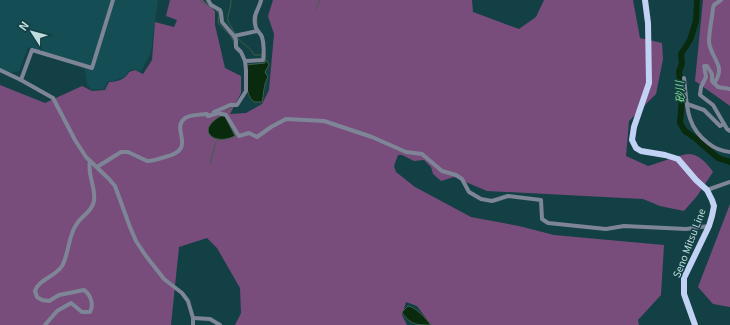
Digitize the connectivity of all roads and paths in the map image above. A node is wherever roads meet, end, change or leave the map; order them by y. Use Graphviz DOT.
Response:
graph roads {
  1 [pos="113,0"];
  2 [pos="208,0"];
  3 [pos="261,0"];
  4 [pos="645,0"];
  5 [pos="721,0"];
  6 [pos="257,31"];
  7 [pos="234,36"];
  8 [pos="244,61"];
  9 [pos="0,70"];
  10 [pos="684,78"];
  11 [pos="21,80"];
  12 [pos="714,83"];
  13 [pos="730,89"];
  14 [pos="687,104"];
  15 [pos="206,114"];
  16 [pos="724,124"];
  17 [pos="730,131"];
  18 [pos="730,152"];
  19 [pos="90,161"];
  20 [pos="96,167"];
  21 [pos="730,182"];
  22 [pos="707,190"];
  23 [pos="708,226"];
  24 [pos="193,318"];
  25 [pos="45,325"];
  26 [pos="193,325"];
  27 [pos="220,325"];
  28 [pos="695,325"];
  1 -- 11 [label="street"];
  2 -- 7 [label="street"];
  3 -- 6 [label="street"];
  4 -- 22 [label="main road, Seno Mitsu Line"];
  5 -- 12 [label="street"];
  6 -- 7 [label="street"];
  6 -- 8 [label="street"];
  7 -- 8 [label="street"];
  8 -- 15 [label="street"];
  9 -- 11 [label="street"];
  10 -- 14 [label="street"];
  11 -- 19 [label="street"];
  12 -- 13 [label="street"];
  12 -- 16 [label="street"];
  14 -- 16 [label="street"];
  14 -- 18 [label="street"];
  15 -- 20 [label="street"];
  15 -- 23 [label="street"];
  16 -- 17 [label="street"];
  19 -- 20 [label="street"];
  19 -- 25 [label="street"];
  20 -- 24 [label="street"];
  21 -- 22 [label="street"];
  22 -- 23 [label="main road, Seno Mitsu Line"];
  23 -- 28 [label="main road, Seno Mitsu Line"];
  24 -- 26 [label="street"];
  24 -- 27 [label="street"];
}
